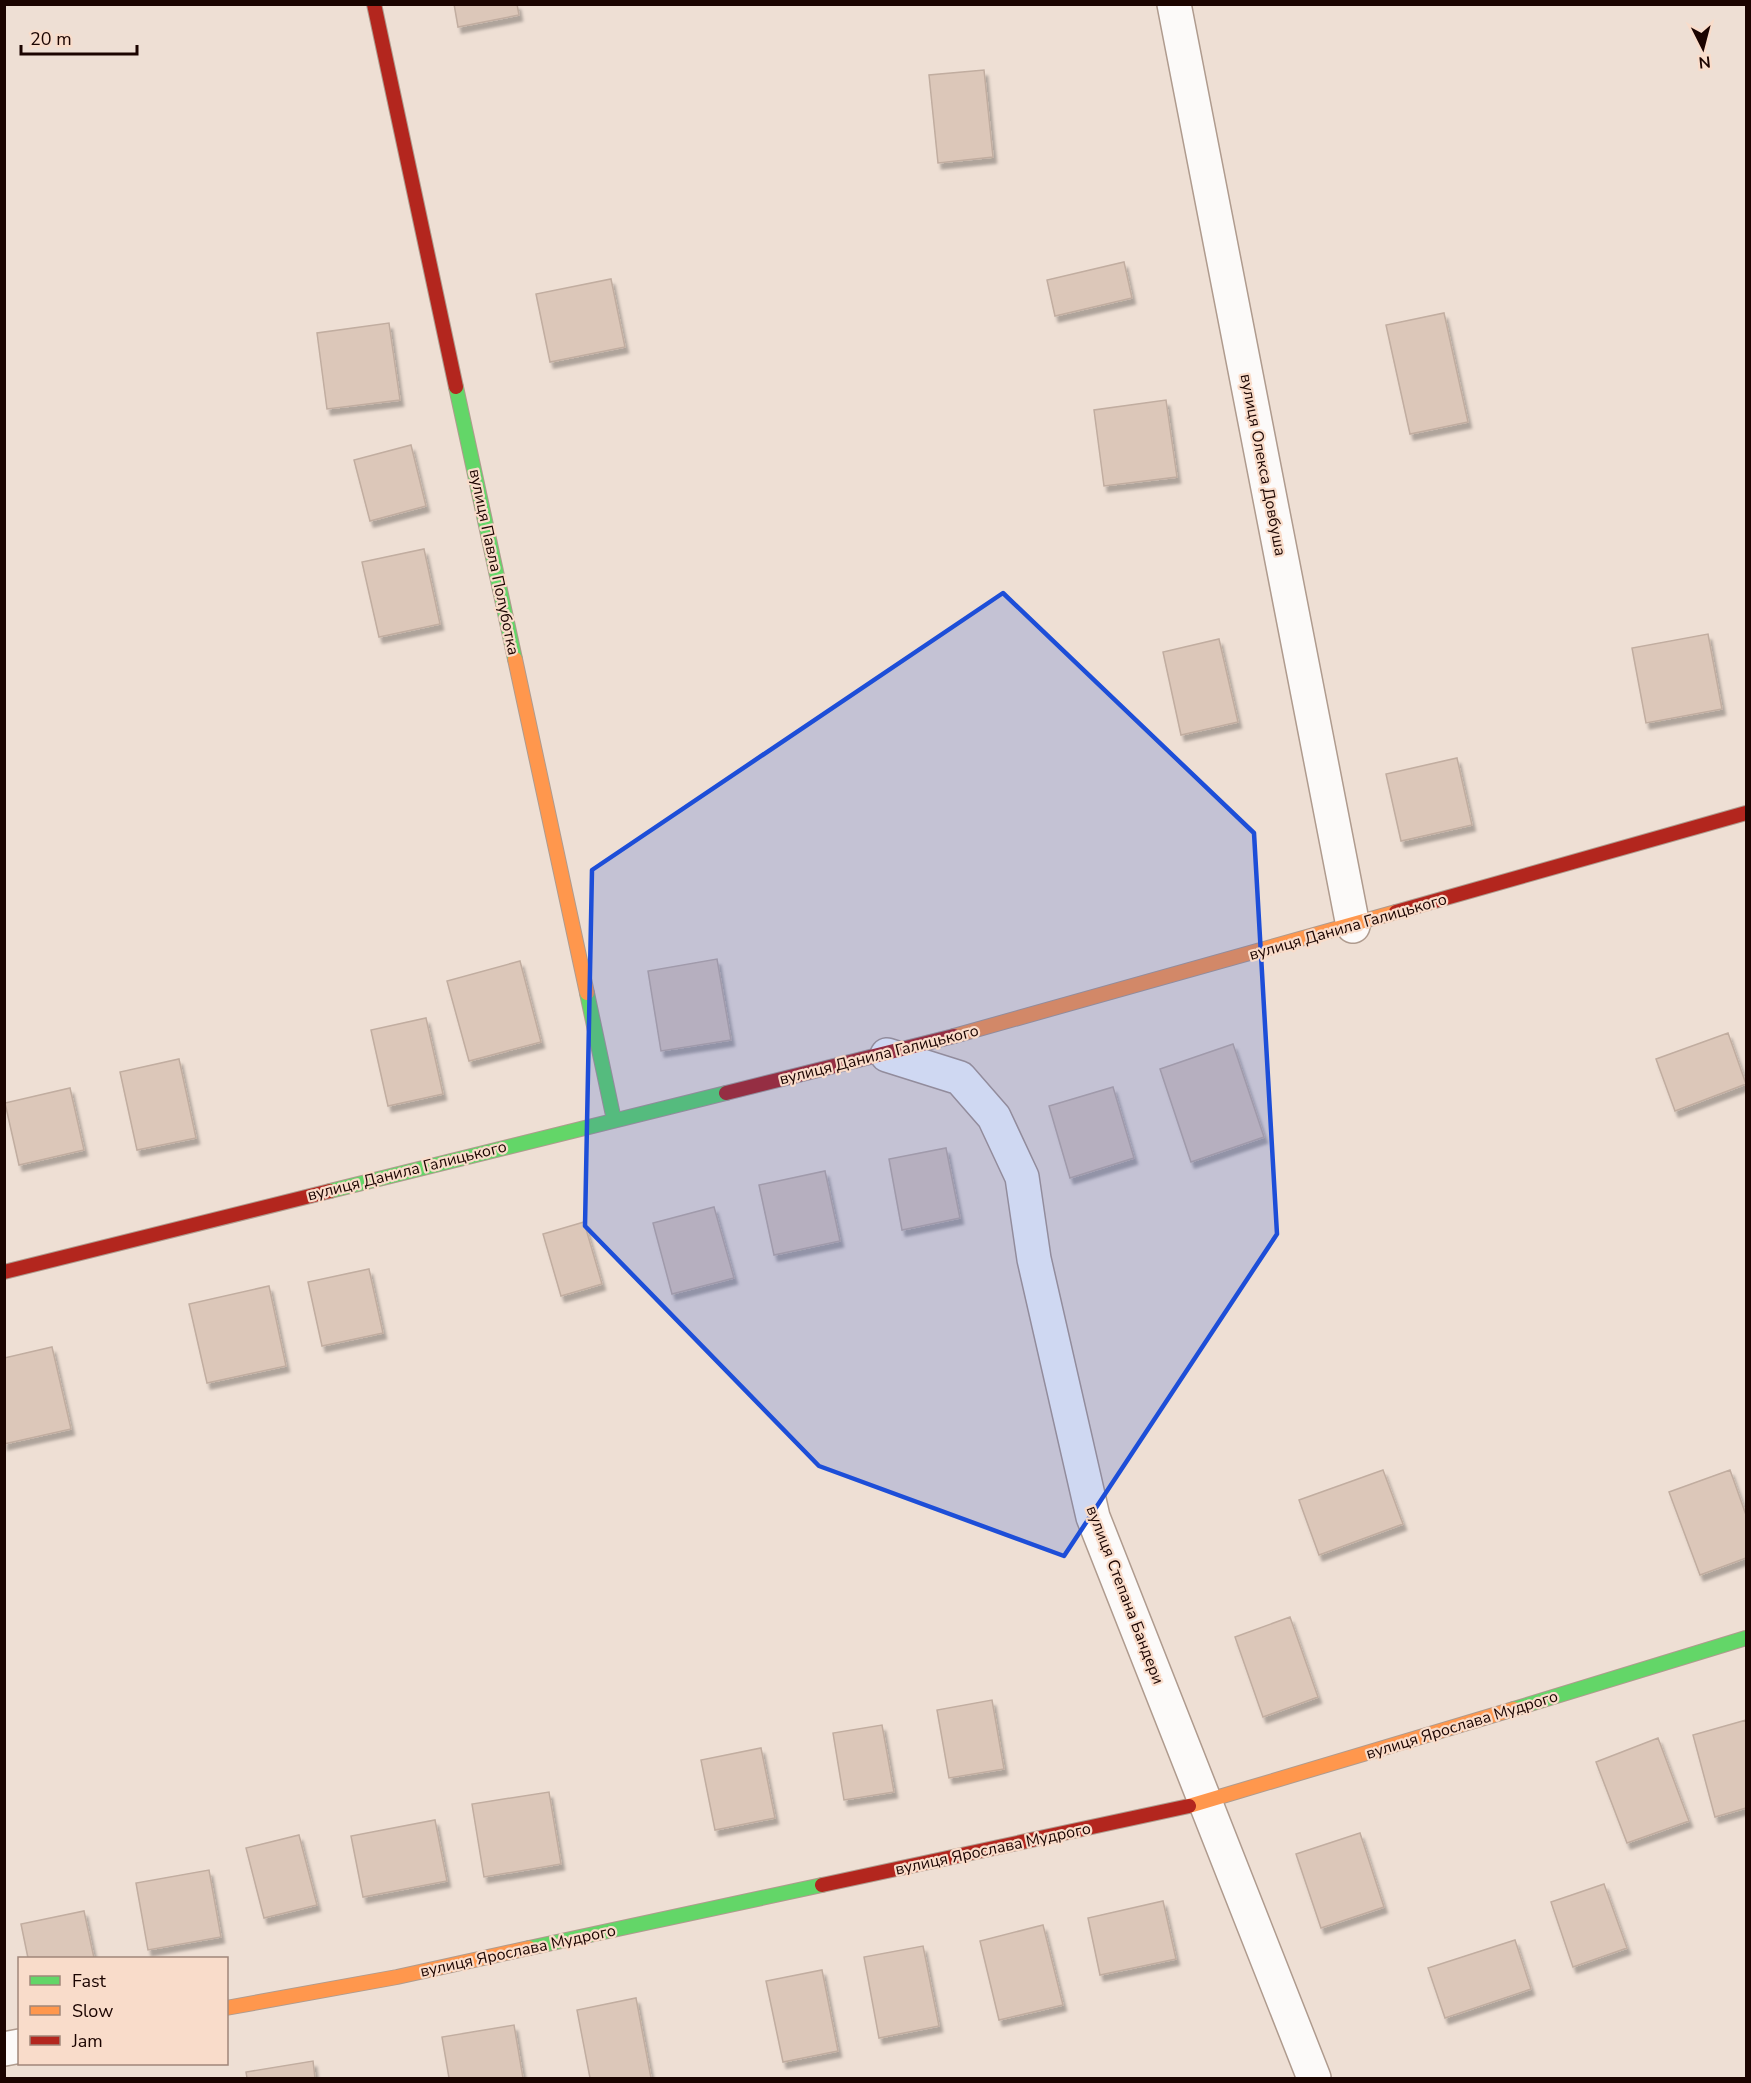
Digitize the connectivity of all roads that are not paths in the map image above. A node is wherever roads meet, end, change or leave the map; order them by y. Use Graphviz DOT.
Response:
graph roads {
  1 [pos="374,4"];
  2 [pos="1174,4"];
  3 [pos="1746,813"];
  4 [pos="1353,926"];
  5 [pos="887,1055"];
  6 [pos="614,1120"];
  7 [pos="4,1272"];
  8 [pos="1746,1638"];
  9 [pos="1204,1803"];
  10 [pos="228,2008"];
  11 [pos="1314,2079"];
  1 -- 6 [label="street, вулиця Павла Полуботка"];
  2 -- 4 [label="street, вулиця Олекса Довбуша"];
  3 -- 4 [label="street, вулиця Данила Галицького"];
  4 -- 5 [label="street, вулиця Данила Галицького"];
  5 -- 6 [label="street, вулиця Данила Галицького"];
  5 -- 9 [label="street, вулиця Степана Бандери"];
  6 -- 7 [label="street, вулиця Данила Галицького"];
  8 -- 9 [label="street, вулиця Ярослава Мудрого"];
  9 -- 10 [label="street, вулиця Ярослава Мудрого"];
  9 -- 11 [label="street, вулиця Степана Бандери"];
}
